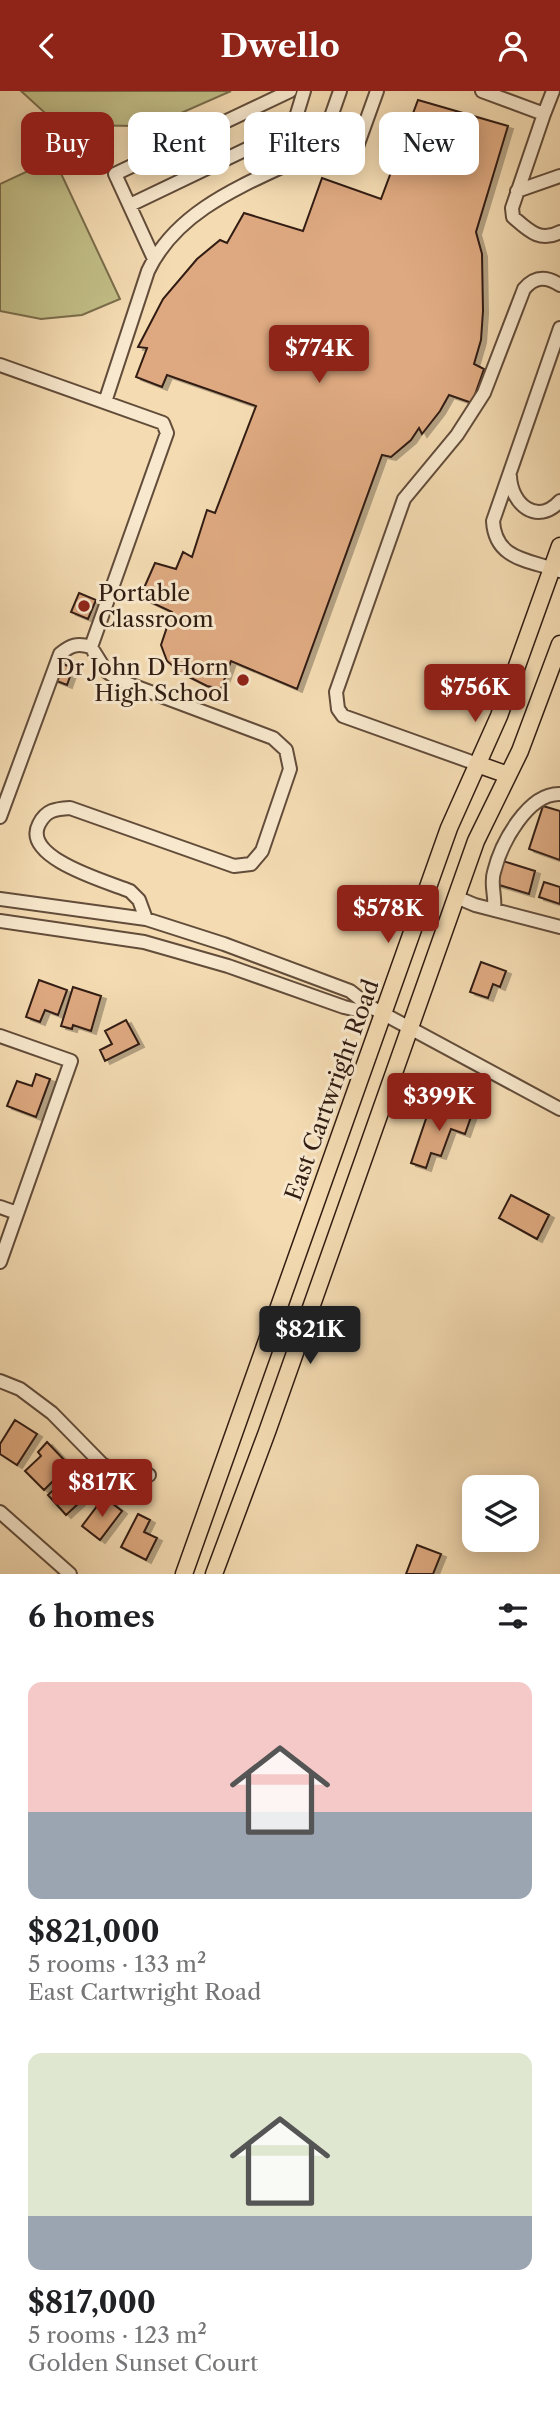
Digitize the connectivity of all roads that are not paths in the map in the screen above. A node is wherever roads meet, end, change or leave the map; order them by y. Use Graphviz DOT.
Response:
graph roads {
  1 [pos="290,91"];
  2 [pos="304,91"];
  3 [pos="340,91"];
  4 [pos="377,91"];
  5 [pos="482,91"];
  6 [pos="553,91"];
  7 [pos="298,112"];
  8 [pos="333,112"];
  9 [pos="544,114"];
  10 [pos="365,124"];
  11 [pos="244,150"];
  12 [pos="265,175"];
  13 [pos="560,176"];
  14 [pos="517,191"];
  15 [pos="130,205"];
  16 [pos="560,232"];
  17 [pos="154,259"];
  18 [pos="560,285"];
  19 [pos="560,328"];
  20 [pos="0,365"];
  21 [pos="105,402"];
  22 [pos="510,471"];
  23 [pos="560,502"];
  24 [pos="560,546"];
  25 [pos="556,570"];
  26 [pos="560,644"];
  27 [pos="91,646"];
  28 [pos="477,764"];
  29 [pos="508,775"];
  30 [pos="560,794"];
  31 [pos="0,817"];
  32 [pos="456,897"];
  33 [pos="0,898"];
  34 [pos="494,910"];
  35 [pos="146,919"];
  36 [pos="0,921"];
  37 [pos="560,927"];
  38 [pos="369,1006"];
  39 [pos="384,1013"];
  40 [pos="410,1027"];
  41 [pos="0,1036"];
  42 [pos="560,1109"];
  43 [pos="0,1207"];
  44 [pos="17,1213"];
  45 [pos="0,1262"];
  46 [pos="0,1381"];
  47 [pos="149,1475"];
  48 [pos="0,1511"];
  49 [pos="70,1574"];
  50 [pos="184,1574"];
  51 [pos="214,1574"];
  1 -- 15 [label="street"];
  2 -- 7 [label="street"];
  3 -- 8 [label="street"];
  4 -- 10 [label="street"];
  5 -- 9 [label="street"];
  6 -- 9 [label="street"];
  9 -- 14 [label="street"];
  11 -- 15 [label="street"];
  12 -- 17 [label="street"];
  13 -- 14 [label="street"];
  14 -- 16 [label="street"];
  15 -- 17 [label="street"];
  17 -- 21 [label="street"];
  18 -- 28 [label="street"];
  19 -- 22 [label="street"];
  20 -- 21 [label="street"];
  21 -- 27 [label="street"];
  22 -- 23 [label="street"];
  22 -- 25 [label="street"];
  24 -- 25 [label="main road, East Cartwright Road"];
  25 -- 28 [label="main road, East Cartwright Road"];
  26 -- 29 [label="main road"];
  27 -- 31 [label="street"];
  27 -- 35 [label="street"];
  28 -- 29 [label="main road"];
  28 -- 39 [label="main road, East Cartwright Road"];
  29 -- 32 [label="main road"];
  30 -- 34 [label="street"];
  32 -- 34 [label="street"];
  32 -- 40 [label="main road"];
  33 -- 35 [label="street"];
  34 -- 37 [label="street"];
  35 -- 38 [label="street"];
  36 -- 38 [label="street"];
  38 -- 39 [label="street"];
  39 -- 40 [label="street"];
  39 -- 50 [label="main road, East Cartwright Road"];
  40 -- 42 [label="street"];
  40 -- 51 [label="main road"];
  41 -- 44 [label="street"];
  43 -- 44 [label="street"];
  44 -- 45 [label="street"];
  46 -- 47 [label="street"];
  48 -- 49 [label="street"];
}
